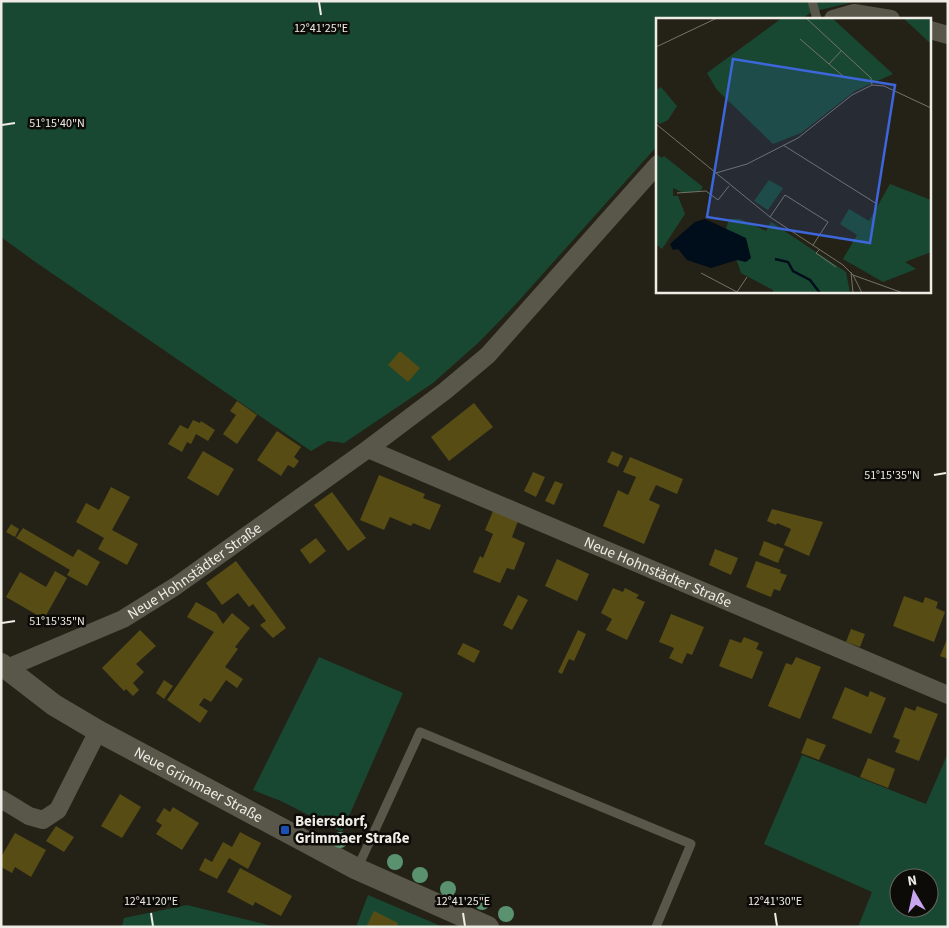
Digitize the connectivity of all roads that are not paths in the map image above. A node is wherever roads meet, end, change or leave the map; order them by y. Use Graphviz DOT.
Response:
graph roads {
  1 [pos="812,1"];
  2 [pos="817,18"];
  3 [pos="837,18"];
  4 [pos="890,18"];
  5 [pos="932,31"];
  6 [pos="948,35"];
  7 [pos="656,166"];
  8 [pos="368,449"];
  9 [pos="4,666"];
  10 [pos="948,695"];
  11 [pos="98,731"];
  12 [pos="1,799"];
  13 [pos="357,869"];
  14 [pos="488,927"];
  15 [pos="656,927"];
  1 -- 2 [label="lane"];
  3 -- 4 [label="street"];
  5 -- 6 [label="street"];
  7 -- 8 [label="street, Neue Hohnstädter Straße"];
  8 -- 9 [label="street, Neue Hohnstädter Straße"];
  8 -- 10 [label="street, Neue Hohnstädter Straße"];
  9 -- 11 [label="street, Neue Grimmaer Straße"];
  11 -- 12 [label="street"];
  11 -- 13 [label="street, Neue Grimmaer Straße"];
  13 -- 14 [label="street, Neue Grimmaer Straße"];
  13 -- 15 [label="lane"];
}
